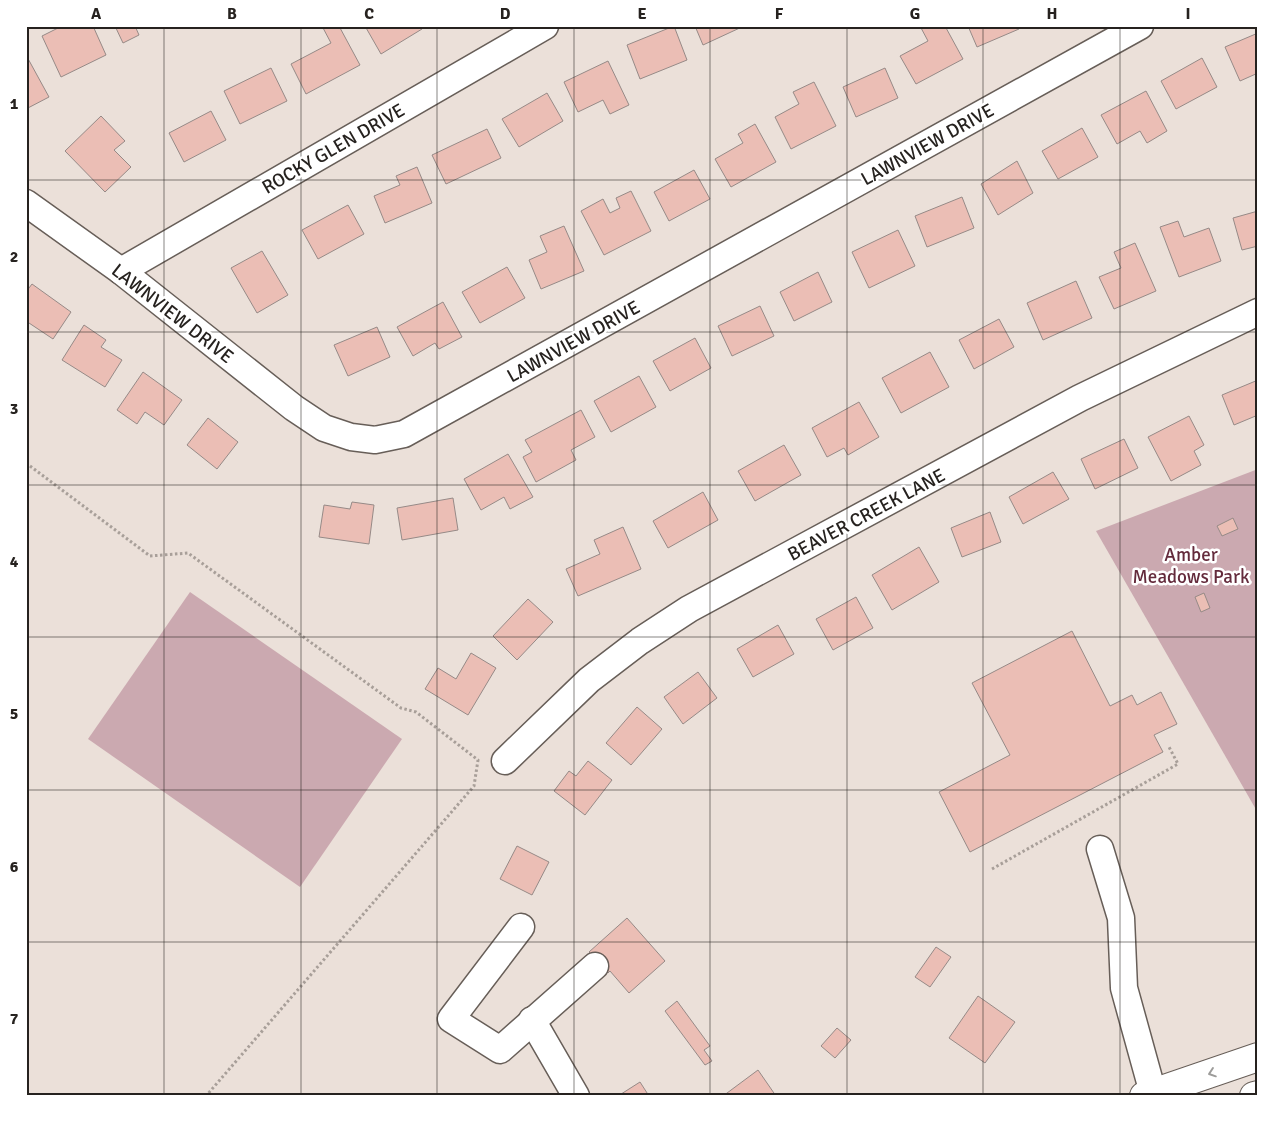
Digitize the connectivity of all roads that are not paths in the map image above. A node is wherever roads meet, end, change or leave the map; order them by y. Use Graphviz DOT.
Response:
graph roads {
  1 [pos="545,26"];
  2 [pos="1140,26"];
  3 [pos="26,203"];
  4 [pos="121,271"];
  5 [pos="1258,312"];
  6 [pos="505,761"];
  7 [pos="1100,849"];
  8 [pos="521,927"];
  9 [pos="596,966"];
  10 [pos="532,1020"];
  11 [pos="1258,1057"];
  12 [pos="1149,1094"];
  13 [pos="1258,1095"];
  14 [pos="576,1096"];
  15 [pos="1254,1096"];
  1 -- 4 [label="street, ROCKY GLEN DRIVE"];
  2 -- 4 [label="street, LAWNVIEW DRIVE"];
  3 -- 4 [label="street, LAWNVIEW DRIVE"];
  5 -- 6 [label="street, BEAVER CREEK LANE"];
  7 -- 12 [label="street"];
  8 -- 10 [label="street"];
  9 -- 10 [label="street"];
  10 -- 14 [label="street"];
  11 -- 12 [label="main road, one-way"];
  13 -- 15 [label="main road"];
}
